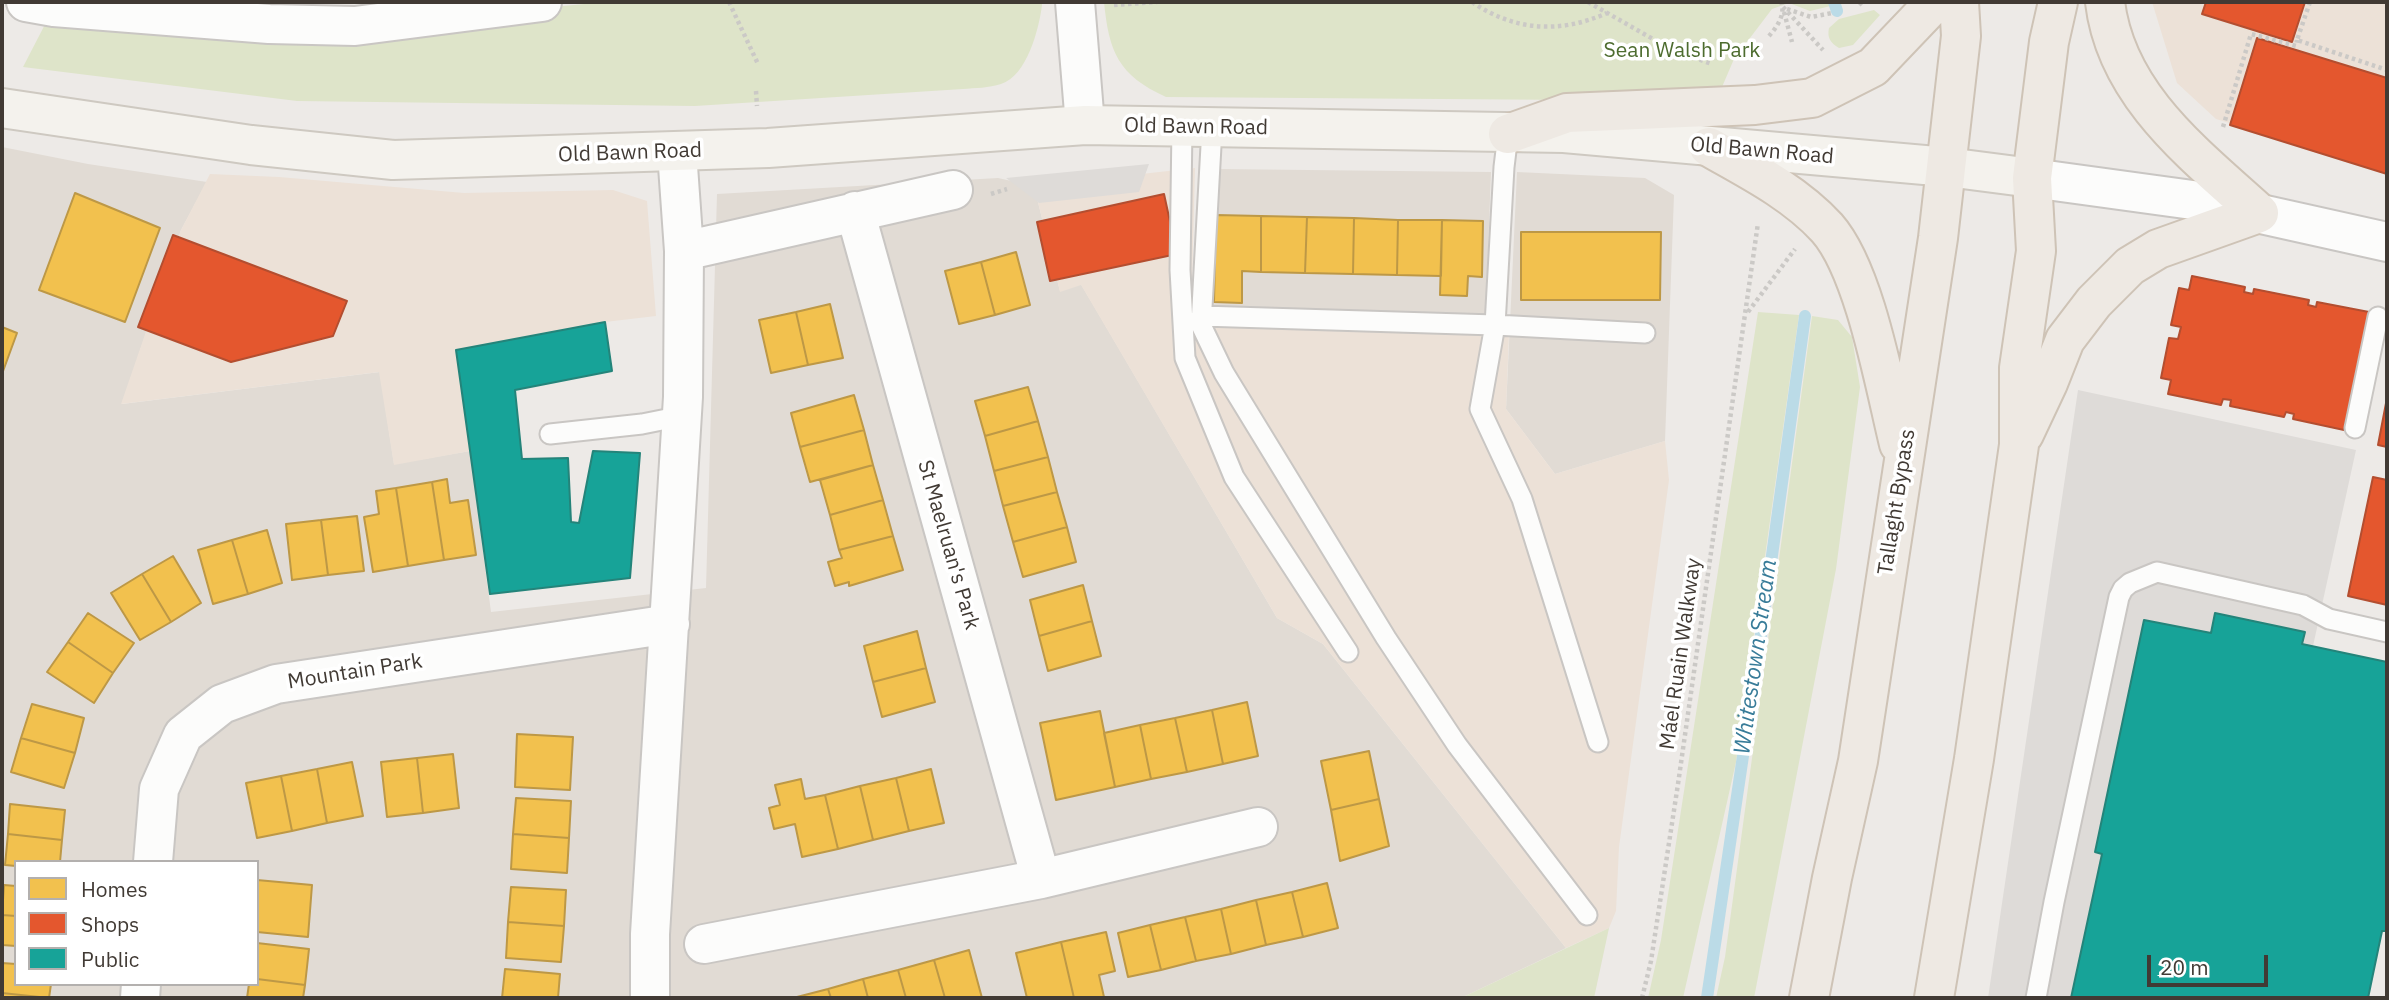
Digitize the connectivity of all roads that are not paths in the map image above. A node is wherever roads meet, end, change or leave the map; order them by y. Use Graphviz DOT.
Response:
graph roads {
  1 [pos="26,2"];
  2 [pos="542,2"];
  3 [pos="1935,2"];
  4 [pos="1959,2"];
  5 [pos="2058,2"];
  6 [pos="2105,2"];
  7 [pos="1092,4"];
  8 [pos="354,14"];
  9 [pos="2,108"];
  10 [pos="1085,125"];
  11 [pos="1197,127"];
  12 [pos="1508,134"];
  13 [pos="1709,147"];
  14 [pos="677,152"];
  15 [pos="1947,167"];
  16 [pos="2032,178"];
  17 [pos="968,194"];
  18 [pos="855,211"];
  19 [pos="2259,213"];
  20 [pos="2387,242"];
  21 [pos="684,251"];
  22 [pos="1201,316"];
  23 [pos="2378,317"];
  24 [pos="1495,325"];
  25 [pos="1646,332"];
  26 [pos="682,416"];
  27 [pos="2355,428"];
  28 [pos="550,434"];
  29 [pos="2019,445"];
  30 [pos="1903,460"];
  31 [pos="670,624"];
  32 [pos="2387,632"];
  33 [pos="1348,652"];
  34 [pos="1598,742"];
  35 [pos="1258,827"];
  36 [pos="153,860"];
  37 [pos="1041,879"];
  38 [pos="1587,915"];
  39 [pos="704,944"];
  40 [pos="650,998"];
  41 [pos="1809,998"];
  42 [pos="1934,998"];
  43 [pos="2036,998"];
  1 -- 8 [label="street"];
  2 -- 8 [label="street"];
  3 -- 12 [label="main road"];
  4 -- 15 [label="main road, Tallaght Bypass"];
  5 -- 16 [label="main road"];
  6 -- 19 [label="main road"];
  7 -- 10 [label="street"];
  9 -- 14 [label="main road, Old Bawn Road"];
  10 -- 11 [label="main road, Old Bawn Road"];
  10 -- 14 [label="main road, Old Bawn Road"];
  11 -- 12 [label="main road, Old Bawn Road"];
  11 -- 22 [label="lane"];
  11 -- 33 [label="lane"];
  12 -- 13 [label="main road, Old Bawn Road"];
  12 -- 24 [label="lane"];
  13 -- 15 [label="main road, Old Bawn Road"];
  13 -- 30 [label="main road"];
  14 -- 21 [label="street"];
  15 -- 16 [label="main road, Old Bawn Road"];
  15 -- 30 [label="main road, Tallaght Bypass"];
  16 -- 19 [label="street, Old Bawn Road"];
  16 -- 29 [label="main road"];
  17 -- 18 [label="street"];
  18 -- 21 [label="street"];
  18 -- 37 [label="street, St Maelruan's Park"];
  19 -- 20 [label="street, Old Bawn Road"];
  19 -- 29 [label="main road"];
  21 -- 26 [label="street"];
  22 -- 24 [label="lane"];
  22 -- 38 [label="lane"];
  23 -- 27 [label="lane"];
  24 -- 25 [label="lane"];
  24 -- 34 [label="lane"];
  26 -- 28 [label="lane"];
  26 -- 31 [label="street"];
  29 -- 42 [label="main road"];
  30 -- 41 [label="main road, Tallaght Bypass"];
  31 -- 36 [label="street, Mountain Park"];
  31 -- 40 [label="street"];
  32 -- 43 [label="lane"];
  35 -- 37 [label="street"];
  37 -- 39 [label="street"];
}
